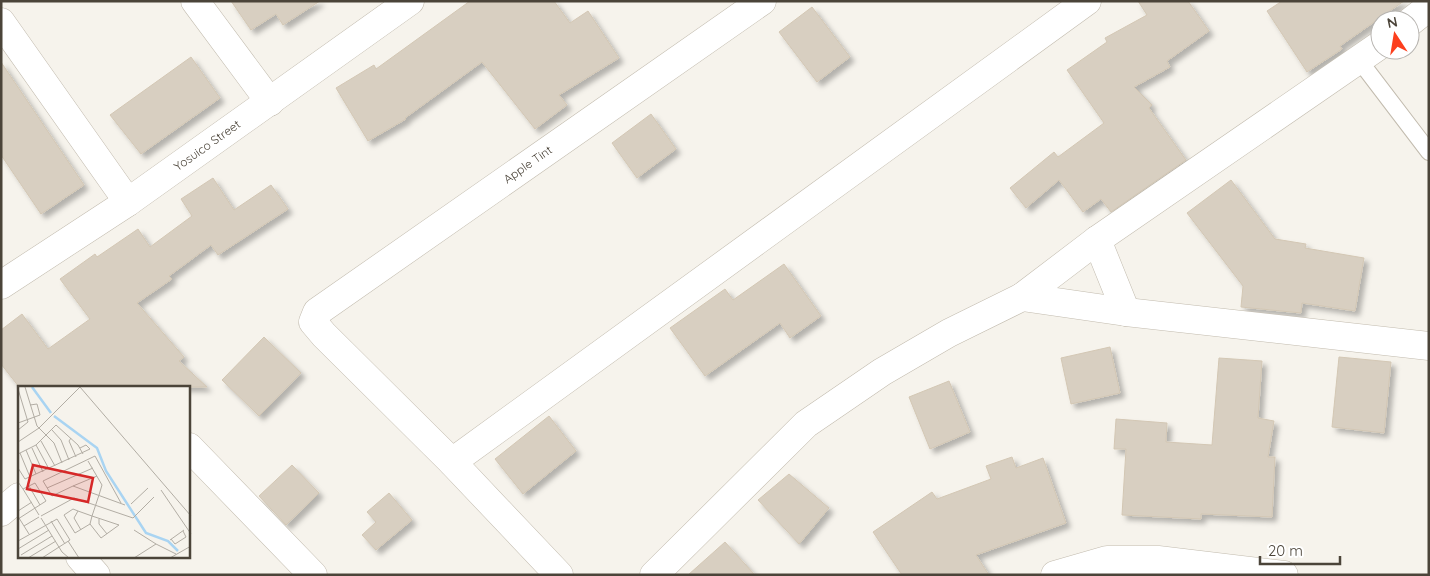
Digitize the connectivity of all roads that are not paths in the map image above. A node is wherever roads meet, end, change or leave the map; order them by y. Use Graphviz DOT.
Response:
graph roads {
  1 [pos="196,1"];
  2 [pos="762,1"];
  3 [pos="1087,1"];
  4 [pos="396,5"];
  5 [pos="1,22"];
  6 [pos="1370,52"];
  7 [pos="1375,60"];
  8 [pos="270,102"];
  9 [pos="1429,152"];
  10 [pos="128,202"];
  11 [pos="1097,240"];
  12 [pos="1,286"];
  13 [pos="1022,297"];
  14 [pos="1126,312"];
  15 [pos="1429,346"];
  16 [pos="190,448"];
  17 [pos="452,462"];
  18 [pos="18,498"];
  19 [pos="1,512"];
  20 [pos="81,558"];
  21 [pos="96,575"];
  22 [pos="314,575"];
  23 [pos="559,575"];
  24 [pos="654,575"];
  25 [pos="1055,575"];
  26 [pos="1284,575"];
  1 -- 8 [label="street"];
  2 -- 17 [label="street, Apple Tint"];
  3 -- 17 [label="street"];
  4 -- 8 [label="street, Yosuico Street"];
  5 -- 10 [label="street"];
  6 -- 11 [label="street"];
  7 -- 9 [label="lane"];
  8 -- 10 [label="street, Yosuico Street"];
  10 -- 12 [label="street, Yosuico Street"];
  11 -- 13 [label="street"];
  11 -- 14 [label="street"];
  13 -- 14 [label="street"];
  13 -- 24 [label="street"];
  14 -- 15 [label="street"];
  16 -- 22 [label="street"];
  17 -- 23 [label="street"];
  18 -- 19 [label="street"];
  20 -- 21 [label="street"];
  25 -- 26 [label="street"];
}
